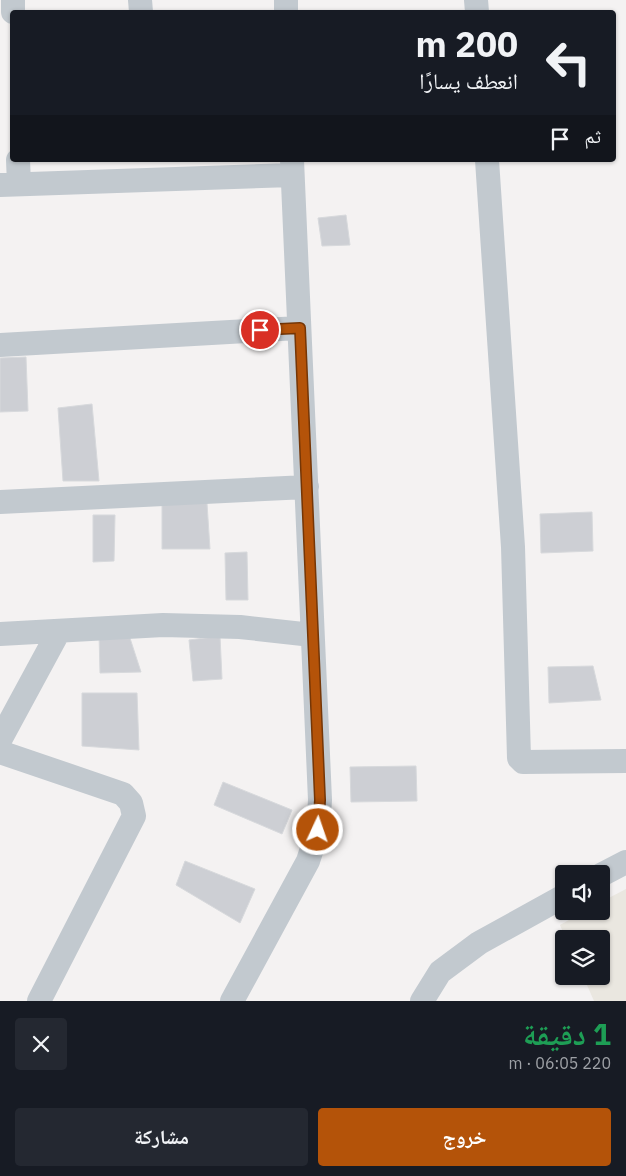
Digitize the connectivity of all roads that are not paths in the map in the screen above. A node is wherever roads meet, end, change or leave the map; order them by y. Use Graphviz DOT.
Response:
graph roads {
  1 [pos="17,162"];
  2 [pos="487,162"];
  3 [pos="292,168"];
  4 [pos="153,170"];
  5 [pos="9,185"];
  6 [pos="300,328"];
  7 [pos="0,345"];
  8 [pos="307,487"];
  9 [pos="0,502"];
  10 [pos="59,631"];
  11 [pos="0,634"];
  12 [pos="312,635"];
  13 [pos="0,740"];
  14 [pos="0,752"];
  15 [pos="626,761"];
  16 [pos="626,862"];
  17 [pos="610,871"];
  18 [pos="555,901"];
  19 [pos="39,1001"];
  20 [pos="232,1001"];
  21 [pos="422,1001"];
  1 -- 5 [label="street"];
  2 -- 15 [label="street"];
  3 -- 4 [label="street"];
  3 -- 6 [label="street"];
  4 -- 5 [label="street"];
  6 -- 7 [label="street"];
  6 -- 8 [label="street"];
  8 -- 9 [label="street"];
  8 -- 12 [label="street"];
  10 -- 11 [label="street"];
  10 -- 12 [label="street"];
  10 -- 13 [label="street"];
  12 -- 20 [label="street"];
  14 -- 19 [label="street"];
  16 -- 17 [label="street"];
  18 -- 21 [label="street"];
}
